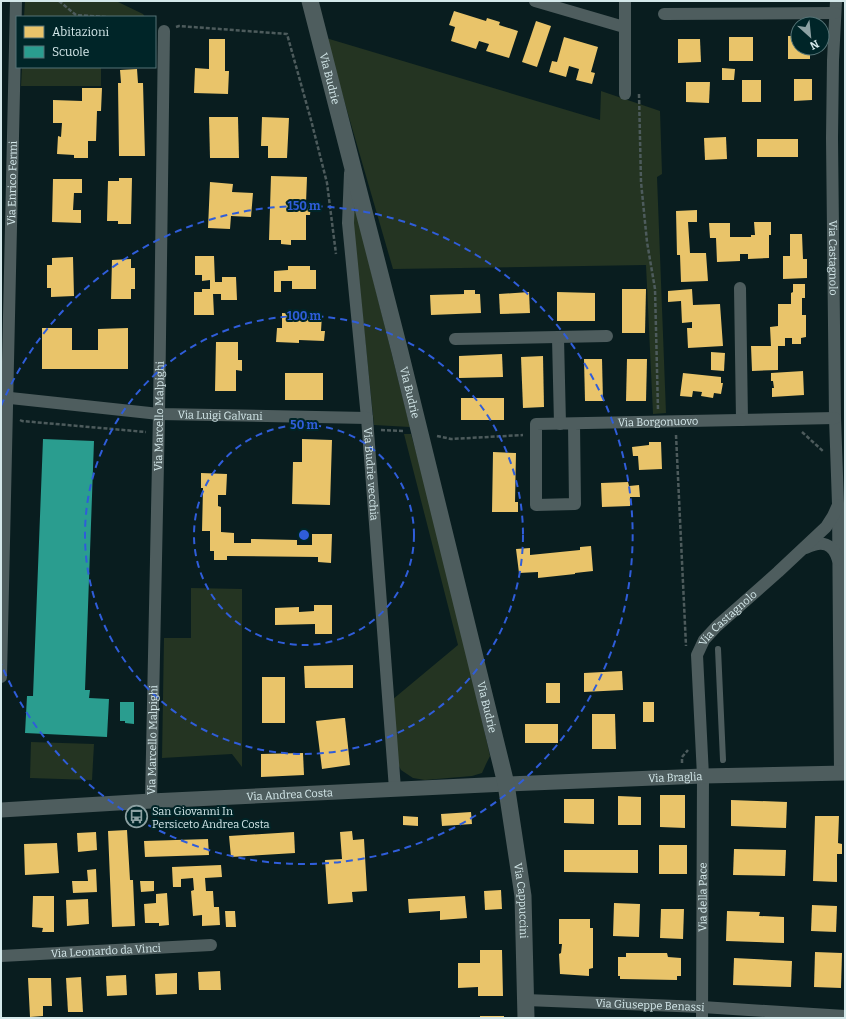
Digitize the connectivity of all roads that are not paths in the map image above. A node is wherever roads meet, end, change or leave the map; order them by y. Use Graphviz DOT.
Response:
graph roads {
  1 [pos="16,1"];
  2 [pos="310,1"];
  3 [pos="535,1"];
  4 [pos="625,1"];
  5 [pos="835,7"];
  6 [pos="664,14"];
  7 [pos="624,27"];
  8 [pos="164,31"];
  9 [pos="625,94"];
  10 [pos="351,160"];
  11 [pos="740,288"];
  12 [pos="607,336"];
  13 [pos="558,338"];
  14 [pos="455,339"];
  15 [pos="4,398"];
  16 [pos="159,414"];
  17 [pos="835,418"];
  18 [pos="742,420"];
  19 [pos="368,424"];
  20 [pos="560,424"];
  21 [pos="574,424"];
  22 [pos="838,504"];
  23 [pos="800,552"];
  24 [pos="839,561"];
  25 [pos="718,649"];
  26 [pos="1,677"];
  27 [pos="723,760"];
  28 [pos="842,773"];
  29 [pos="703,776"];
  30 [pos="506,784"];
  31 [pos="395,789"];
  32 [pos="151,801"];
  33 [pos="1,810"];
  34 [pos="211,945"];
  35 [pos="1,956"];
  36 [pos="526,1000"];
  37 [pos="702,1013"];
  38 [pos="845,1016"];
  39 [pos="526,1018"];
  1 -- 15 [label="street, Via Enrico Fermi"];
  2 -- 10 [label="main road, Via Budrie"];
  3 -- 7 [label="street"];
  4 -- 7 [label="street"];
  5 -- 6 [label="street, Via Castagnolo"];
  5 -- 17 [label="street, Via Castagnolo"];
  7 -- 9 [label="street"];
  8 -- 16 [label="street, Via Marcello Malpighi"];
  10 -- 19 [label="street, Via Budrie vecchia"];
  10 -- 30 [label="main road, Via Budrie"];
  11 -- 18 [label="street"];
  12 -- 13 [label="street"];
  13 -- 14 [label="street"];
  13 -- 20 [label="street"];
  15 -- 16 [label="street, Via Luigi Galvani"];
  15 -- 26 [label="street, Via Enrico Fermi"];
  16 -- 19 [label="street, Via Luigi Galvani"];
  16 -- 32 [label="street, Via Marcello Malpighi"];
  17 -- 18 [label="street, Via Borgonuovo"];
  17 -- 22 [label="street, Via Castagnolo"];
  18 -- 21 [label="street, Via Borgonuovo"];
  19 -- 31 [label="street, Via Budrie vecchia"];
  20 -- 21 [label="street, Via Borgonuovo"];
  20 -- 21 [label="street, Via Borgonuovo"];
  22 -- 23 [label="street, Via Castagnolo"];
  22 -- 24 [label="street, Via Castagnolo"];
  23 -- 24 [label="street, Via Castagnolo"];
  23 -- 29 [label="street, Via Castagnolo"];
  24 -- 28 [label="street, Via Castagnolo"];
  25 -- 27 [label="lane"];
  28 -- 29 [label="street, Via Braglia"];
  29 -- 30 [label="street, Via Braglia"];
  29 -- 37 [label="street, Via della Pace"];
  30 -- 31 [label="street, Via Andrea Costa"];
  30 -- 36 [label="main road, Via Cappuccini"];
  31 -- 32 [label="street, Via Andrea Costa"];
  32 -- 33 [label="street, Via Andrea Costa"];
  34 -- 35 [label="street, Via Leonardo da Vinci"];
  36 -- 37 [label="street, Via Giuseppe Benassi"];
  36 -- 39 [label="main road, Via Cappuccini"];
  37 -- 38 [label="street, Via Giuseppe Benassi"];
}
